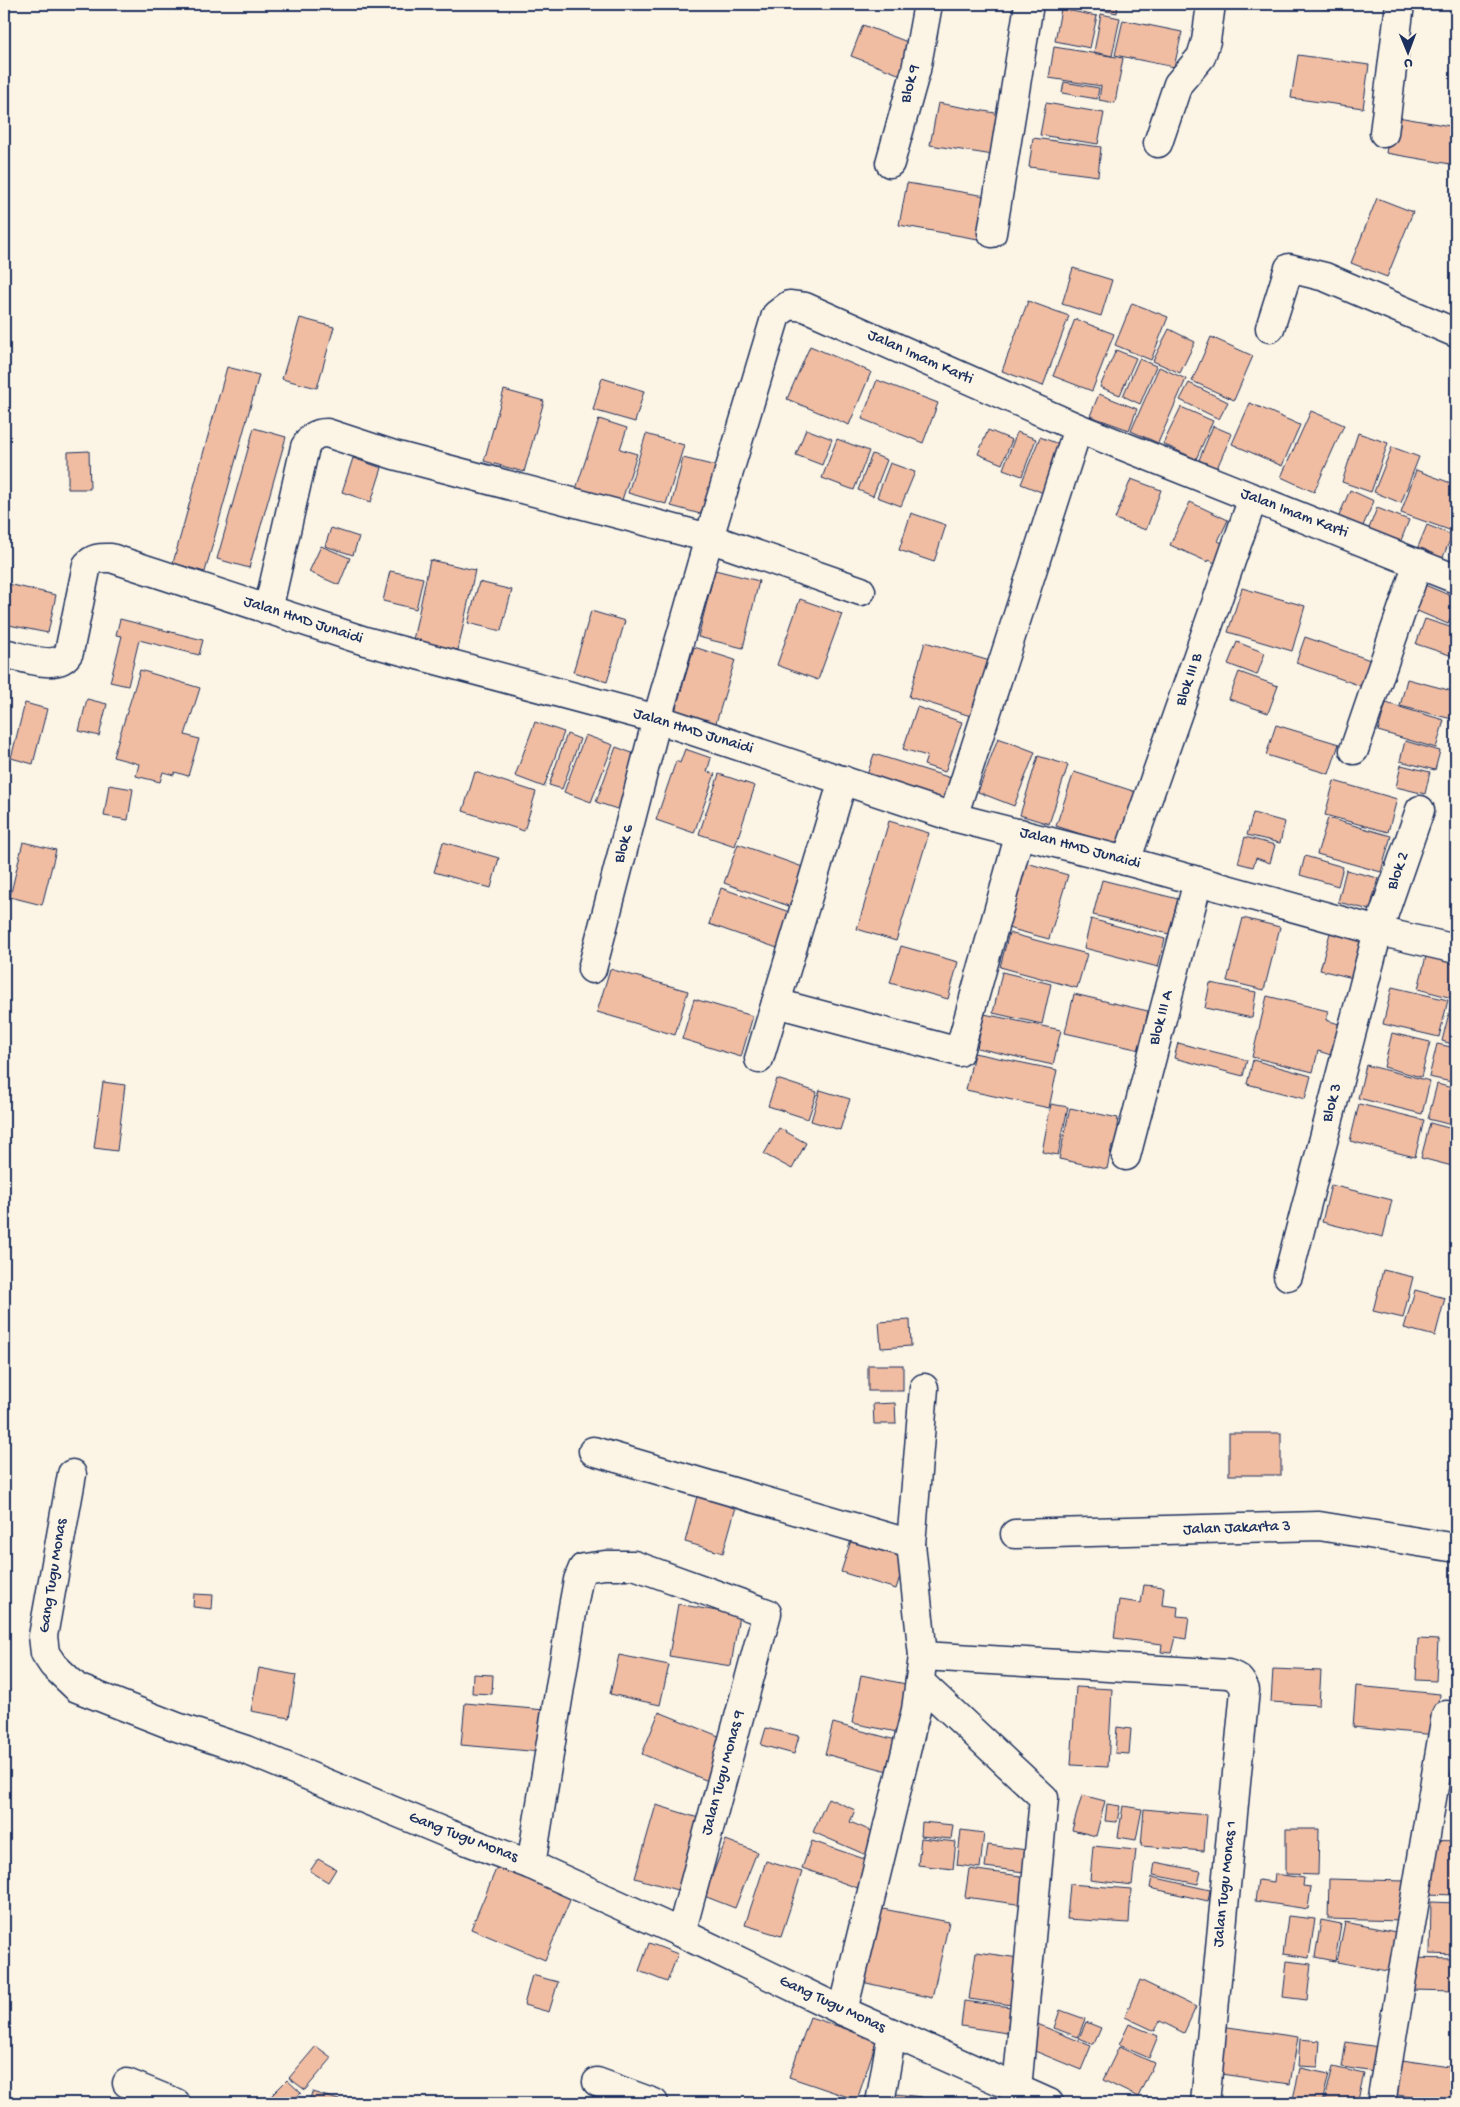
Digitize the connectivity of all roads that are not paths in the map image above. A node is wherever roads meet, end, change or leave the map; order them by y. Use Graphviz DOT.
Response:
graph roads {
  1 [pos="928,4"];
  2 [pos="1029,4"];
  3 [pos="1211,4"];
  4 [pos="1400,4"];
  5 [pos="1384,133"];
  6 [pos="1158,143"];
  7 [pos="890,163"];
  8 [pos="992,233"];
  9 [pos="1270,328"];
  10 [pos="1456,333"];
  11 [pos="1078,428"];
  12 [pos="1253,498"];
  13 [pos="709,538"];
  14 [pos="1418,563"];
  15 [pos="1456,579"];
  16 [pos="861,591"];
  17 [pos="268,610"];
  18 [pos="4,653"];
  19 [pos="658,719"];
  20 [pos="1354,750"];
  21 [pos="843,780"];
  22 [pos="1420,810"];
  23 [pos="953,817"];
  24 [pos="1020,833"];
  25 [pos="1126,861"];
  26 [pos="1198,881"];
  27 [pos="1378,931"];
  28 [pos="1456,949"];
  29 [pos="592,969"];
  30 [pos="776,1003"];
  31 [pos="759,1059"];
  32 [pos="1126,1156"];
  33 [pos="1288,1276"];
  34 [pos="924,1388"];
  35 [pos="593,1452"];
  36 [pos="72,1474"];
  37 [pos="1015,1534"];
  38 [pos="911,1544"];
  39 [pos="1456,1548"];
  40 [pos="922,1669"];
  41 [pos="1446,1714"];
  42 [pos="531,1865"];
  43 [pos="681,1933"];
  44 [pos="843,2011"];
  45 [pos="892,2033"];
  46 [pos="598,2082"];
  47 [pos="127,2084"];
  48 [pos="1017,2089"];
  49 [pos="176,2103"];
  50 [pos="654,2103"];
  51 [pos="880,2103"];
  52 [pos="1049,2103"];
  53 [pos="1205,2103"];
  54 [pos="1381,2103"];
  1 -- 7 [label="street, Blok 9"];
  2 -- 8 [label="street"];
  3 -- 6 [label="street"];
  4 -- 5 [label="street"];
  9 -- 10 [label="street"];
  11 -- 12 [label="street, Jalan Imam Karti"];
  11 -- 13 [label="street, Jalan Imam Karti"];
  11 -- 23 [label="street"];
  12 -- 14 [label="street, Jalan Imam Karti"];
  12 -- 25 [label="street, Blok III B"];
  13 -- 16 [label="street"];
  13 -- 17 [label="street"];
  13 -- 19 [label="street, Jalan Imam Karti"];
  14 -- 15 [label="street, Jalan Imam Karti"];
  14 -- 20 [label="street"];
  17 -- 18 [label="street, Jalan HMD Junaidi"];
  17 -- 19 [label="street, Jalan HMD Junaidi"];
  19 -- 21 [label="street, Jalan HMD Junaidi"];
  19 -- 29 [label="street, Blok 6"];
  21 -- 23 [label="street, Jalan HMD Junaidi"];
  21 -- 30 [label="street"];
  22 -- 27 [label="street, Blok 2"];
  23 -- 24 [label="street, Jalan HMD Junaidi"];
  24 -- 25 [label="street, Jalan HMD Junaidi"];
  24 -- 30 [label="street"];
  25 -- 26 [label="street, Jalan HMD Junaidi"];
  26 -- 27 [label="street, Jalan HMD Junaidi"];
  26 -- 32 [label="street, Blok III A"];
  27 -- 28 [label="street, Jalan HMD Junaidi"];
  27 -- 33 [label="street, Blok 3"];
  30 -- 31 [label="street"];
  34 -- 38 [label="street"];
  35 -- 38 [label="street"];
  36 -- 42 [label="street, Gang Tugu Monas"];
  37 -- 39 [label="street, Jalan Jakarta 3"];
  38 -- 40 [label="street"];
  40 -- 44 [label="street"];
  40 -- 48 [label="street"];
  40 -- 53 [label="street, Jalan Tugu Monas 1"];
  41 -- 54 [label="street"];
  42 -- 43 [label="street, Gang Tugu Monas"];
  42 -- 43 [label="street, Jalan Tugu Monas 9"];
  43 -- 44 [label="street, Gang Tugu Monas"];
  44 -- 45 [label="street, Gang Tugu Monas"];
  45 -- 48 [label="street, Gang Tugu Monas"];
  45 -- 51 [label="street"];
  46 -- 50 [label="street"];
  47 -- 49 [label="street"];
  48 -- 52 [label="street, Gang Tugu Monas"];
}
